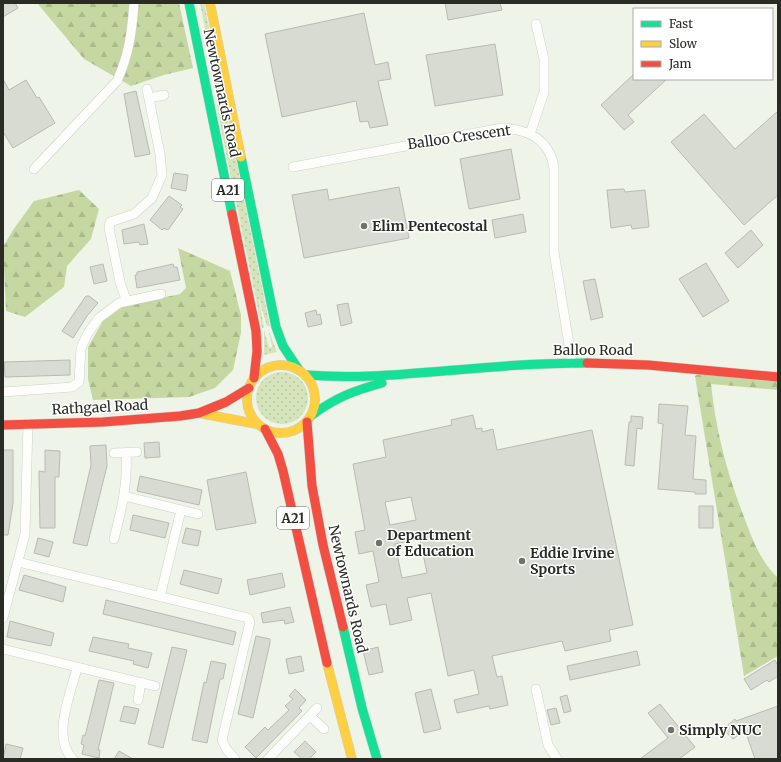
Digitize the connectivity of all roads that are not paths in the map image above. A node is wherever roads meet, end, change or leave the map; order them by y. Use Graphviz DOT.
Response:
graph roads {
  1 [pos="134,3"];
  2 [pos="189,3"];
  3 [pos="197,3"];
  4 [pos="210,3"];
  5 [pos="536,24"];
  6 [pos="147,89"];
  7 [pos="208,92"];
  8 [pos="164,95"];
  9 [pos="149,98"];
  10 [pos="530,134"];
  11 [pos="293,167"];
  12 [pos="34,169"];
  13 [pos="161,294"];
  14 [pos="126,300"];
  15 [pos="572,363"];
  16 [pos="302,373"];
  17 [pos="409,376"];
  18 [pos="778,376"];
  19 [pos="254,378"];
  20 [pos="249,388"];
  21 [pos="3,392"];
  22 [pos="199,413"];
  23 [pos="309,419"];
  24 [pos="28,424"];
  25 [pos="3,425"];
  26 [pos="261,427"];
  27 [pos="126,452"];
  28 [pos="136,452"];
  29 [pos="114,453"];
  30 [pos="124,496"];
  31 [pos="181,510"];
  32 [pos="198,514"];
  33 [pos="114,539"];
  34 [pos="18,562"];
  35 [pos="160,596"];
  36 [pos="3,618"];
  37 [pos="3,649"];
  38 [pos="77,668"];
  39 [pos="141,682"];
  40 [pos="155,686"];
  41 [pos="536,689"];
  42 [pos="138,700"];
  43 [pos="317,708"];
  44 [pos="310,716"];
  45 [pos="324,729"];
  46 [pos="74,759"];
  47 [pos="235,759"];
  48 [pos="268,759"];
  49 [pos="352,759"];
  50 [pos="377,759"];
  51 [pos="557,759"];
  1 -- 12 [label="street"];
  2 -- 7 [label="main road, Newtownards Road / A21"];
  3 -- 7 [label="main road"];
  4 -- 16 [label="main road, Newtownards Road / A21"];
  5 -- 10 [label="street"];
  6 -- 9 [label="street"];
  7 -- 19 [label="main road, Newtownards Road / A21"];
  8 -- 9 [label="street"];
  9 -- 14 [label="street"];
  10 -- 11 [label="street, Balloo Crescent"];
  10 -- 15 [label="street, Balloo Crescent"];
  13 -- 14 [label="street"];
  14 -- 21 [label="street"];
  15 -- 17 [label="main road, Balloo Road"];
  15 -- 18 [label="main road, Balloo Road"];
  16 -- 17 [label="main road, Balloo Road"];
  16 -- 19 [label="main road, A21"];
  16 -- 23 [label="main road, A21"];
  17 -- 23 [label="main road, Balloo Road"];
  19 -- 20 [label="main road, A21"];
  20 -- 22 [label="main road, Rathgael Road"];
  20 -- 26 [label="main road, A21"];
  22 -- 24 [label="main road, Rathgael Road"];
  22 -- 26 [label="main road, Rathgael Road"];
  23 -- 26 [label="main road"];
  23 -- 50 [label="main road, Newtownards Road / A21"];
  24 -- 25 [label="main road, Rathgael Road"];
  24 -- 34 [label="street"];
  26 -- 49 [label="main road, A21"];
  27 -- 28 [label="street"];
  27 -- 29 [label="street"];
  27 -- 30 [label="street"];
  30 -- 31 [label="street"];
  30 -- 33 [label="street"];
  31 -- 32 [label="street"];
  31 -- 35 [label="street"];
  34 -- 35 [label="street"];
  34 -- 36 [label="street"];
  35 -- 47 [label="street"];
  37 -- 38 [label="street"];
  38 -- 39 [label="street"];
  38 -- 46 [label="street"];
  39 -- 40 [label="street"];
  39 -- 42 [label="street"];
  41 -- 51 [label="street"];
  43 -- 44 [label="street"];
  44 -- 45 [label="street"];
  44 -- 48 [label="street"];
}
